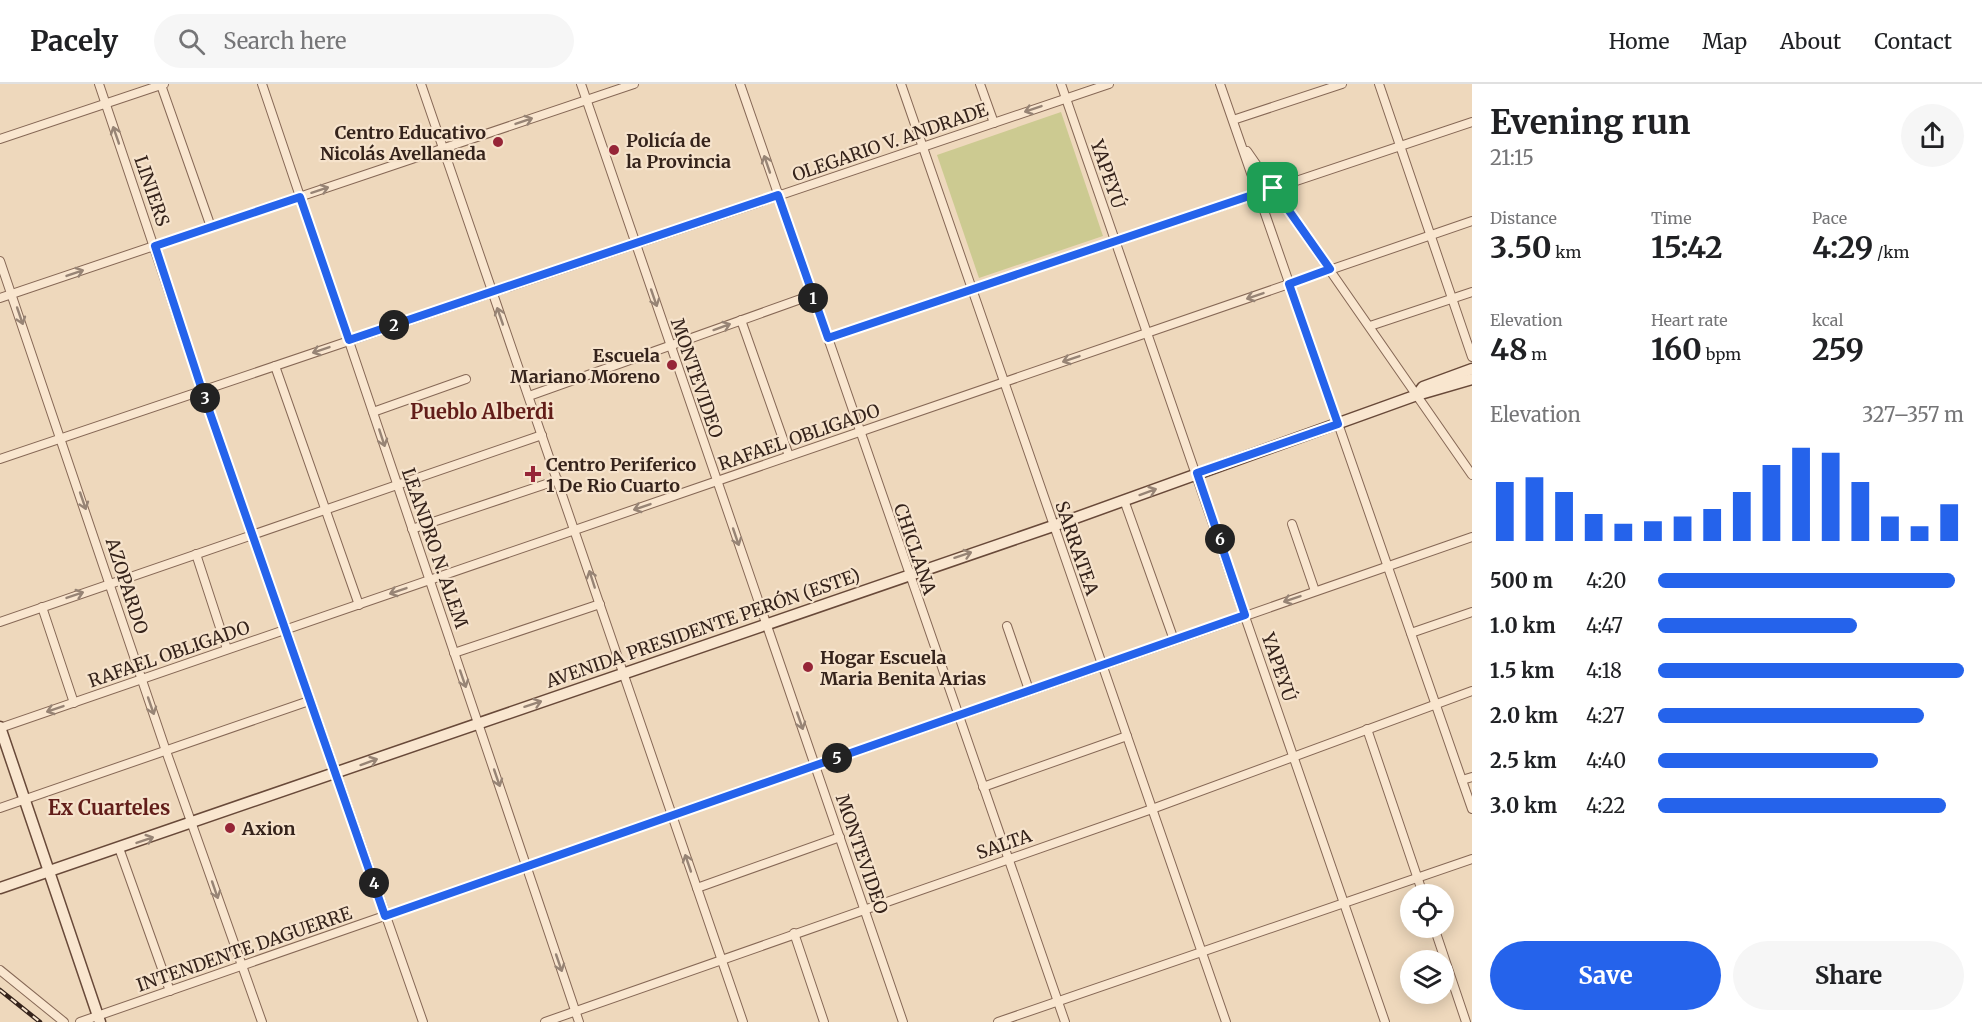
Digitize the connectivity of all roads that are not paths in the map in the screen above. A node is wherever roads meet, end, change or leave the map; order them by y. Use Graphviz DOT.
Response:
graph roads {
  1 [pos="99,84"];
  2 [pos="163,84"];
  3 [pos="262,84"];
  4 [pos="421,84"];
  5 [pos="581,84"];
  6 [pos="634,84"];
  7 [pos="740,84"];
  8 [pos="901,84"];
  9 [pos="980,84"];
  10 [pos="1061,84"];
  11 [pos="1109,84"];
  12 [pos="1220,84"];
  13 [pos="1342,84"];
  14 [pos="1379,84"];
  15 [pos="1066,98"];
  16 [pos="587,100"];
  17 [pos="106,104"];
  18 [pos="1233,120"];
  19 [pos="1472,122"];
  20 [pos="994,123"];
  21 [pos="0,140"];
  22 [pos="1241,143"];
  23 [pos="1400,146"];
  24 [pos="923,148"];
  25 [pos="443,149"];
  26 [pos="1273,188"];
  27 [pos="1259,193"];
  28 [pos="778,195"];
  29 [pos="300,197"];
  30 [pos="1472,221"];
  31 [pos="211,226"];
  32 [pos="1431,235"];
  33 [pos="1116,242"];
  34 [pos="635,243"];
  35 [pos="155,246"];
  36 [pos="0,261"];
  37 [pos="1330,269"];
  38 [pos="1289,284"];
  39 [pos="974,291"];
  40 [pos="492,292"];
  41 [pos="1472,292"];
  42 [pos="12,294"];
  43 [pos="812,295"];
  44 [pos="0,298"];
  45 [pos="1452,299"];
  46 [pos="741,320"];
  47 [pos="1370,327"];
  48 [pos="1147,333"];
  49 [pos="828,338"];
  50 [pos="349,340"];
  51 [pos="669,346"];
  52 [pos="1472,357"];
  53 [pos="275,366"];
  54 [pos="1472,369"];
  55 [pos="466,379"];
  56 [pos="1472,380"];
  57 [pos="1005,382"];
  58 [pos="202,390"];
  59 [pos="1417,395"];
  60 [pos="529,396"];
  61 [pos="373,412"];
  62 [pos="1338,424"];
  63 [pos="860,432"];
  64 [pos="542,435"];
  65 [pos="61,437"];
  66 [pos="789,456"];
  67 [pos="0,459"];
  68 [pos="1197,473"];
  69 [pos="1472,475"];
  70 [pos="558,480"];
  71 [pos="717,481"];
  72 [pos="397,485"];
  73 [pos="1124,500"];
  74 [pos="326,509"];
  75 [pos="1292,524"];
  76 [pos="1053,526"];
  77 [pos="412,529"];
  78 [pos="576,530"];
  79 [pos="252,535"];
  80 [pos="1472,537"];
  81 [pos="196,554"];
  82 [pos="1387,566"];
  83 [pos="908,574"];
  84 [pos="430,580"];
  85 [pos="111,583"];
  86 [pos="1314,591"];
  87 [pos="600,604"];
  88 [pos="359,605"];
  89 [pos="42,607"];
  90 [pos="1472,612"];
  91 [pos="1245,615"];
  92 [pos="0,622"];
  93 [pos="766,624"];
  94 [pos="1007,626"];
  95 [pos="286,630"];
  96 [pos="1411,633"];
  97 [pos="1174,640"];
  98 [pos="227,649"];
  99 [pos="454,653"];
  100 [pos="1102,665"];
  101 [pos="623,674"];
  102 [pos="142,679"];
  103 [pos="1029,690"];
  104 [pos="1472,691"];
  105 [pos="309,701"];
  106 [pos="74,703"];
  107 [pos="1436,704"];
  108 [pos="958,715"];
  109 [pos="478,723"];
  110 [pos="0,728"];
  111 [pos="1367,729"];
  112 [pos="1127,736"];
  113 [pos="166,751"];
  114 [pos="1294,757"];
  115 [pos="816,765"];
  116 [pos="336,773"];
  117 [pos="1472,777"];
  118 [pos="1462,780"];
  119 [pos="983,787"];
  120 [pos="26,800"];
  121 [pos="0,808"];
  122 [pos="1152,809"];
  123 [pos="1472,809"];
  124 [pos="672,815"];
  125 [pos="192,824"];
  126 [pos="840,837"];
  127 [pos="120,848"];
  128 [pos="1008,859"];
  129 [pos="1472,859"];
  130 [pos="526,866"];
  131 [pos="50,872"];
  132 [pos="1418,878"];
  133 [pos="1420,884"];
  134 [pos="0,888"];
  135 [pos="697,888"];
  136 [pos="1344,903"];
  137 [pos="865,909"];
  138 [pos="385,916"];
  139 [pos="794,933"];
  140 [pos="1438,938"];
  141 [pos="1201,951"];
  142 [pos="721,958"];
  143 [pos="242,966"];
  144 [pos="0,970"];
  145 [pos="170,991"];
  146 [pos="1058,1001"];
  147 [pos="576,1011"];
  148 [pos="99,1019"];
  149 [pos="1467,1021"];
  150 [pos="64,1022"];
  151 [pos="80,1022"];
  152 [pos="262,1022"];
  153 [pos="423,1022"];
  154 [pos="545,1022"];
  155 [pos="579,1022"];
  156 [pos="743,1022"];
  157 [pos="824,1022"];
  158 [pos="903,1022"];
  159 [pos="998,1022"];
  160 [pos="1065,1022"];
  161 [pos="1226,1022"];
  162 [pos="1384,1022"];
  1 -- 17 [label="street, LINIERS"];
  2 -- 17 [label="street"];
  2 -- 31 [label="street"];
  3 -- 29 [label="street, LEANDRO N. ALEM"];
  4 -- 25 [label="street"];
  5 -- 16 [label="street, MONTEVIDEO"];
  6 -- 16 [label="street"];
  28 -- 7 [label="street, CHICLANA, one-way"];
  8 -- 24 [label="street, SARRATEA"];
  9 -- 20 [label="street"];
  10 -- 15 [label="street, YAPEYÚ"];
  11 -- 15 [label="street, OLEGARIO V. ANDRADE"];
  12 -- 18 [label="street"];
  13 -- 18 [label="street"];
  14 -- 23 [label="street"];
  15 -- 20 [label="street, OLEGARIO V. ANDRADE, one-way"];
  15 -- 33 [label="street, YAPEYÚ"];
  25 -- 16 [label="street, one-way"];
  16 -- 34 [label="street, MONTEVIDEO"];
  17 -- 21 [label="street"];
  35 -- 17 [label="street, LINIERS, one-way"];
  18 -- 22 [label="street"];
  19 -- 23 [label="street"];
  20 -- 24 [label="street, OLEGARIO V. ANDRADE"];
  22 -- 26 [label="street"];
  22 -- 27 [label="street"];
  23 -- 26 [label="street"];
  23 -- 32 [label="street"];
  24 -- 28 [label="street, OLEGARIO V. ANDRADE"];
  24 -- 39 [label="street, SARRATEA"];
  29 -- 25 [label="street, one-way"];
  25 -- 40 [label="street"];
  26 -- 27 [label="street"];
  26 -- 37 [label="street"];
  27 -- 33 [label="street"];
  27 -- 38 [label="street"];
  28 -- 34 [label="street, OLEGARIO V. ANDRADE"];
  28 -- 43 [label="street, CHICLANA"];
  29 -- 31 [label="street"];
  29 -- 50 [label="street, LEANDRO N. ALEM"];
  30 -- 32 [label="street, RAFAEL OBLIGADO"];
  31 -- 35 [label="street"];
  32 -- 37 [label="street, RAFAEL OBLIGADO"];
  32 -- 45 [label="street"];
  33 -- 39 [label="street"];
  33 -- 48 [label="street, YAPEYÚ"];
  34 -- 40 [label="street, OLEGARIO V. ANDRADE"];
  34 -- 51 [label="street, MONTEVIDEO, one-way"];
  42 -- 35 [label="street, one-way"];
  35 -- 58 [label="street, LINIERS"];
  36 -- 42 [label="street, AZOPARDO"];
  37 -- 38 [label="street, RAFAEL OBLIGADO"];
  37 -- 47 [label="street"];
  38 -- 48 [label="street, RAFAEL OBLIGADO, one-way"];
  38 -- 62 [label="street"];
  39 -- 49 [label="street"];
  39 -- 57 [label="street, SARRATEA"];
  40 -- 50 [label="street, OLEGARIO V. ANDRADE"];
  60 -- 40 [label="street, one-way"];
  41 -- 45 [label="street"];
  42 -- 44 [label="street"];
  42 -- 65 [label="street, AZOPARDO, one-way"];
  43 -- 46 [label="street"];
  43 -- 49 [label="street, CHICLANA"];
  45 -- 47 [label="street"];
  45 -- 52 [label="street"];
  51 -- 46 [label="street, one-way"];
  46 -- 66 [label="street"];
  47 -- 59 [label="street"];
  48 -- 57 [label="street, RAFAEL OBLIGADO, one-way"];
  48 -- 68 [label="street, YAPEYÚ"];
  49 -- 63 [label="street, CHICLANA"];
  50 -- 53 [label="street, OLEGARIO V. ANDRADE, one-way"];
  50 -- 61 [label="street, LEANDRO N. ALEM"];
  51 -- 60 [label="street"];
  51 -- 71 [label="street, MONTEVIDEO"];
  53 -- 58 [label="street, OLEGARIO V. ANDRADE"];
  53 -- 74 [label="street"];
  54 -- 59 [label="main road, AVENIDA PRESIDENTE PERÓN (ESTE)"];
  55 -- 61 [label="street"];
  56 -- 59 [label="main road, AVENIDA PRESIDENTE PERÓN (ESTE)"];
  57 -- 63 [label="street, RAFAEL OBLIGADO"];
  57 -- 76 [label="street, SARRATEA"];
  58 -- 65 [label="street, OLEGARIO V. ANDRADE"];
  58 -- 79 [label="street, LINIERS"];
  59 -- 62 [label="main road, AVENIDA PRESIDENTE PERÓN (ESTE)"];
  59 -- 69 [label="street"];
  60 -- 64 [label="street"];
  61 -- 72 [label="street, LEANDRO N. ALEM, one-way"];
  62 -- 68 [label="main road, AVENIDA PRESIDENTE PERÓN (ESTE)"];
  62 -- 82 [label="street"];
  63 -- 66 [label="street, RAFAEL OBLIGADO"];
  63 -- 83 [label="street, CHICLANA"];
  64 -- 70 [label="street"];
  64 -- 72 [label="street"];
  65 -- 67 [label="street, OLEGARIO V. ANDRADE"];
  65 -- 85 [label="street, AZOPARDO, one-way"];
  66 -- 71 [label="street, RAFAEL OBLIGADO"];
  73 -- 68 [label="main road, AVENIDA PRESIDENTE PERÓN (ESTE), one-way"];
  68 -- 91 [label="street, YAPEYÚ"];
  70 -- 77 [label="street"];
  70 -- 78 [label="street"];
  71 -- 78 [label="street, RAFAEL OBLIGADO, one-way"];
  71 -- 93 [label="street, MONTEVIDEO, one-way"];
  72 -- 74 [label="street"];
  72 -- 77 [label="street, LEANDRO N. ALEM"];
  73 -- 76 [label="main road, AVENIDA PRESIDENTE PERÓN (ESTE)"];
  73 -- 97 [label="street"];
  74 -- 79 [label="street"];
  74 -- 88 [label="street"];
  75 -- 86 [label="street"];
  83 -- 76 [label="main road, AVENIDA PRESIDENTE PERÓN (ESTE), one-way"];
  76 -- 100 [label="street, SARRATEA"];
  77 -- 84 [label="street, LEANDRO N. ALEM"];
  78 -- 84 [label="street, RAFAEL OBLIGADO"];
  87 -- 78 [label="street, one-way"];
  79 -- 81 [label="street"];
  79 -- 95 [label="street, LINIERS"];
  80 -- 82 [label="street, INTENDENTE DAGUERRE"];
  81 -- 85 [label="street"];
  81 -- 98 [label="street"];
  82 -- 86 [label="street, INTENDENTE DAGUERRE"];
  82 -- 96 [label="street"];
  83 -- 93 [label="main road, AVENIDA PRESIDENTE PERÓN (ESTE)"];
  83 -- 108 [label="street, CHICLANA"];
  84 -- 88 [label="street, RAFAEL OBLIGADO, one-way"];
  84 -- 99 [label="street, LEANDRO N. ALEM"];
  89 -- 85 [label="street, one-way"];
  85 -- 102 [label="street, AZOPARDO"];
  86 -- 91 [label="street, INTENDENTE DAGUERRE, one-way"];
  87 -- 99 [label="street"];
  87 -- 101 [label="street"];
  88 -- 95 [label="street, RAFAEL OBLIGADO"];
  89 -- 92 [label="street"];
  89 -- 106 [label="street"];
  90 -- 96 [label="street"];
  91 -- 97 [label="street, INTENDENTE DAGUERRE"];
  91 -- 114 [label="street, YAPEYÚ"];
  93 -- 101 [label="main road, AVENIDA PRESIDENTE PERÓN (ESTE)"];
  93 -- 115 [label="street, MONTEVIDEO, one-way"];
  94 -- 103 [label="street"];
  95 -- 98 [label="street, RAFAEL OBLIGADO"];
  95 -- 105 [label="street, LINIERS"];
  96 -- 107 [label="street"];
  97 -- 100 [label="street, INTENDENTE DAGUERRE"];
  98 -- 102 [label="street, RAFAEL OBLIGADO"];
  99 -- 109 [label="street, LEANDRO N. ALEM, one-way"];
  100 -- 103 [label="street, INTENDENTE DAGUERRE"];
  100 -- 112 [label="street, SARRATEA"];
  109 -- 101 [label="main road, AVENIDA PRESIDENTE PERÓN (ESTE), one-way"];
  101 -- 124 [label="street"];
  102 -- 106 [label="street, RAFAEL OBLIGADO"];
  102 -- 113 [label="street, AZOPARDO, one-way"];
  103 -- 108 [label="street, INTENDENTE DAGUERRE"];
  104 -- 107 [label="street, SALTA"];
  105 -- 113 [label="street"];
  105 -- 116 [label="street, LINIERS"];
  106 -- 110 [label="street, RAFAEL OBLIGADO, one-way"];
  107 -- 111 [label="street, SALTA"];
  107 -- 118 [label="street"];
  108 -- 115 [label="street, INTENDENTE DAGUERRE"];
  108 -- 119 [label="street, CHICLANA"];
  116 -- 109 [label="main road, AVENIDA PRESIDENTE PERÓN (ESTE), one-way"];
  109 -- 130 [label="street, LEANDRO N. ALEM, one-way"];
  110 -- 120 [label="main road"];
  111 -- 114 [label="street, SALTA"];
  111 -- 132 [label="street"];
  112 -- 119 [label="street"];
  112 -- 122 [label="street, SARRATEA"];
  113 -- 120 [label="street"];
  113 -- 125 [label="street, AZOPARDO"];
  114 -- 122 [label="street, SALTA"];
  114 -- 136 [label="street, YAPEYÚ"];
  115 -- 124 [label="street, INTENDENTE DAGUERRE"];
  115 -- 126 [label="street, MONTEVIDEO"];
  116 -- 125 [label="main road, AVENIDA PRESIDENTE PERÓN (ESTE)"];
  116 -- 138 [label="street, LINIERS"];
  117 -- 118 [label="street"];
  118 -- 123 [label="street"];
  119 -- 128 [label="street, CHICLANA"];
  120 -- 121 [label="street"];
  120 -- 131 [label="main road"];
  122 -- 128 [label="street, SALTA"];
  122 -- 141 [label="street, SARRATEA"];
  124 -- 130 [label="street, INTENDENTE DAGUERRE"];
  135 -- 124 [label="street, one-way"];
  127 -- 125 [label="main road, AVENIDA PRESIDENTE PERÓN (ESTE), one-way"];
  125 -- 143 [label="street, AZOPARDO, one-way"];
  126 -- 135 [label="street"];
  126 -- 137 [label="street, MONTEVIDEO"];
  127 -- 131 [label="main road, AVENIDA PRESIDENTE PERÓN (ESTE)"];
  127 -- 145 [label="street"];
  128 -- 137 [label="street, SALTA"];
  128 -- 146 [label="street, CHICLANA"];
  129 -- 132 [label="street"];
  130 -- 138 [label="street, INTENDENTE DAGUERRE"];
  130 -- 147 [label="street, LEANDRO N. ALEM, one-way"];
  131 -- 134 [label="main road, AVENIDA PRESIDENTE PERÓN (ESTE)"];
  131 -- 148 [label="main road"];
  132 -- 133 [label="street"];
  132 -- 136 [label="street"];
  135 -- 142 [label="street"];
  136 -- 141 [label="street"];
  136 -- 162 [label="street, YAPEYÚ"];
  137 -- 139 [label="street, SALTA"];
  137 -- 158 [label="street, MONTEVIDEO"];
  138 -- 143 [label="street, INTENDENTE DAGUERRE"];
  138 -- 153 [label="street, LINIERS"];
  139 -- 142 [label="street, SALTA"];
  139 -- 157 [label="street"];
  140 -- 149 [label="street"];
  141 -- 146 [label="street"];
  141 -- 161 [label="street, SARRATEA"];
  142 -- 147 [label="street, SALTA"];
  142 -- 156 [label="street"];
  143 -- 145 [label="street, INTENDENTE DAGUERRE"];
  143 -- 152 [label="street, AZOPARDO"];
  144 -- 150 [label="street"];
  145 -- 148 [label="street, INTENDENTE DAGUERRE"];
  146 -- 159 [label="street"];
  146 -- 160 [label="street, CHICLANA"];
  147 -- 154 [label="street, SALTA"];
  147 -- 155 [label="street, LEANDRO N. ALEM"];
  148 -- 151 [label="street, INTENDENTE DAGUERRE"];
}
